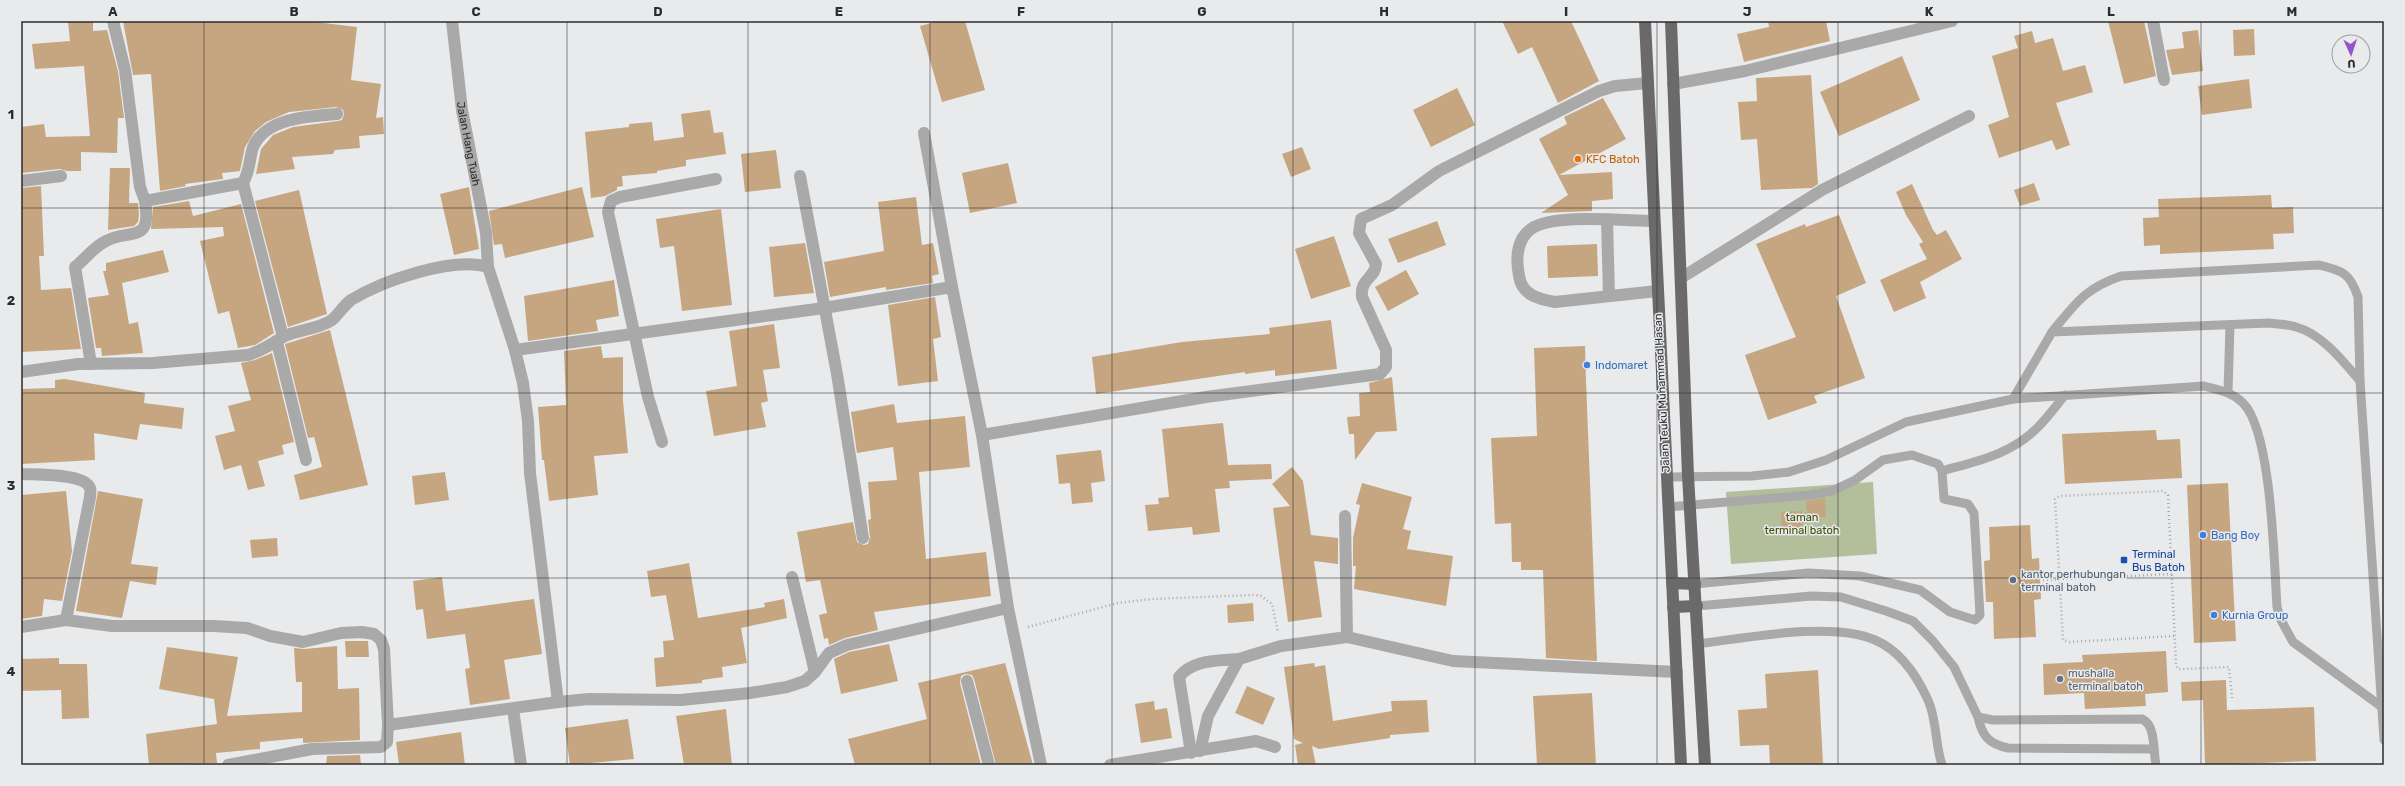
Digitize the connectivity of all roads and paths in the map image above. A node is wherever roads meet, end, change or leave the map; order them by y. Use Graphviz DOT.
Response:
graph roads {
  1 [pos="113,21"];
  2 [pos="452,21"];
  3 [pos="1645,21"];
  4 [pos="1671,21"];
  5 [pos="1952,21"];
  6 [pos="2153,21"];
  7 [pos="2164,80"];
  8 [pos="1648,83"];
  9 [pos="1673,84"];
  10 [pos="337,114"];
  11 [pos="1969,116"];
  12 [pos="924,133"];
  13 [pos="61,176"];
  14 [pos="800,176"];
  15 [pos="716,179"];
  16 [pos="21,181"];
  17 [pos="243,183"];
  18 [pos="145,201"];
  19 [pos="1607,220"];
  20 [pos="1654,221"];
  21 [pos="488,267"];
  22 [pos="1681,278"];
  23 [pos="952,287"];
  24 [pos="1658,291"];
  25 [pos="1609,296"];
  26 [pos="824,308"];
  27 [pos="2230,324"];
  28 [pos="2052,332"];
  29 [pos="636,334"];
  30 [pos="280,340"];
  31 [pos="515,350"];
  32 [pos="91,364"];
  33 [pos="21,372"];
  34 [pos="2360,381"];
  35 [pos="2228,392"];
  36 [pos="2064,395"];
  37 [pos="2013,399"];
  38 [pos="982,435"];
  39 [pos="662,442"];
  40 [pos="306,460"];
  41 [pos="1942,471"];
  42 [pos="21,474"];
  43 [pos="1688,476"];
  44 [pos="1667,477"];
  45 [pos="1690,506"];
  46 [pos="1668,507"];
  47 [pos="1345,516"];
  48 [pos="863,538"];
  49 [pos="2172,574"];
  50 [pos="792,577"];
  51 [pos="2058,579"];
  52 [pos="2043,580"];
  53 [pos="1672,583"];
  54 [pos="1695,584"];
  55 [pos="1697,606"];
  56 [pos="1673,607"];
  57 [pos="1008,608"];
  58 [pos="66,620"];
  59 [pos="21,627"];
  60 [pos="1013,631"];
  61 [pos="2174,636"];
  62 [pos="1347,637"];
  63 [pos="1676,644"];
  64 [pos="1697,644"];
  65 [pos="1281,646"];
  66 [pos="1239,659"];
  67 [pos="815,672"];
  68 [pos="1677,672"];
  69 [pos="967,681"];
  70 [pos="2232,698"];
  71 [pos="558,702"];
  72 [pos="2382,707"];
  73 [pos="513,709"];
  74 [pos="1978,717"];
  75 [pos="388,725"];
  76 [pos="2384,740"];
  77 [pos="1275,747"];
  78 [pos="2152,749"];
  79 [pos="1195,752"];
  80 [pos="1130,764"];
  81 [pos="228,765"];
  82 [pos="521,765"];
  83 [pos="989,765"];
  84 [pos="1041,765"];
  85 [pos="1110,765"];
  86 [pos="1680,765"];
  87 [pos="1705,765"];
  88 [pos="1942,765"];
  89 [pos="2156,765"];
  1 -- 18 [label="street"];
  2 -- 21 [label="street, Jalan Hang Tuah"];
  3 -- 8 [label="highway, Jalan Teuku Muhammad Hasan"];
  4 -- 9 [label="highway, Jalan Teuku Muhammad Hasan"];
  5 -- 9 [label="street"];
  6 -- 7 [label="street"];
  8 -- 20 [label="highway, Jalan Teuku Muhammad Hasan"];
  8 -- 38 [label="street"];
  9 -- 22 [label="highway, Jalan Teuku Muhammad Hasan"];
  10 -- 17 [label="street"];
  11 -- 22 [label="street"];
  12 -- 23 [label="street"];
  13 -- 16 [label="street"];
  14 -- 26 [label="street"];
  15 -- 29 [label="street"];
  17 -- 18 [label="street"];
  17 -- 30 [label="street"];
  18 -- 32 [label="street"];
  19 -- 20 [label="street"];
  19 -- 25 [label="street"];
  19 -- 25 [label="street"];
  20 -- 24 [label="highway, Jalan Teuku Muhammad Hasan"];
  21 -- 30 [label="street"];
  21 -- 31 [label="street, Jalan Hang Tuah"];
  22 -- 43 [label="highway, Jalan Teuku Muhammad Hasan"];
  23 -- 26 [label="street"];
  23 -- 38 [label="street"];
  24 -- 25 [label="street"];
  24 -- 44 [label="highway, Jalan Teuku Muhammad Hasan"];
  26 -- 29 [label="street"];
  26 -- 48 [label="street"];
  27 -- 28 [label="lane"];
  27 -- 34 [label="lane"];
  27 -- 35 [label="lane"];
  28 -- 34 [label="lane"];
  28 -- 37 [label="lane"];
  29 -- 31 [label="street"];
  29 -- 39 [label="street"];
  30 -- 32 [label="street"];
  30 -- 40 [label="street"];
  31 -- 71 [label="street, Jalan Hang Tuah"];
  32 -- 33 [label="street"];
  34 -- 72 [label="lane"];
  35 -- 36 [label="lane"];
  35 -- 72 [label="lane"];
  36 -- 37 [label="lane"];
  36 -- 41 [label="lane"];
  37 -- 43 [label="lane"];
  38 -- 57 [label="street"];
  41 -- 45 [label="lane"];
  41 -- 54 [label="lane"];
  42 -- 58 [label="street"];
  43 -- 44 [label="lane"];
  43 -- 45 [label="highway, Jalan Teuku Muhammad Hasan"];
  44 -- 46 [label="highway, Jalan Teuku Muhammad Hasan"];
  45 -- 46 [label="lane"];
  45 -- 54 [label="highway, Jalan Teuku Muhammad Hasan"];
  46 -- 53 [label="highway, Jalan Teuku Muhammad Hasan"];
  47 -- 62 [label="street"];
  49 -- 51 [label="path"];
  49 -- 51 [label="path"];
  49 -- 61 [label="path"];
  50 -- 67 [label="street"];
  51 -- 52 [label="path"];
  51 -- 61 [label="path"];
  53 -- 54 [label="highway"];
  53 -- 56 [label="highway, Jalan Teuku Muhammad Hasan"];
  54 -- 55 [label="highway, Jalan Teuku Muhammad Hasan"];
  55 -- 56 [label="highway"];
  55 -- 64 [label="highway, Jalan Teuku Muhammad Hasan"];
  55 -- 74 [label="lane"];
  56 -- 63 [label="highway, Jalan Teuku Muhammad Hasan"];
  57 -- 60 [label="street"];
  57 -- 67 [label="street"];
  58 -- 59 [label="street"];
  58 -- 75 [label="street"];
  60 -- 65 [label="path"];
  60 -- 84 [label="street"];
  61 -- 70 [label="path"];
  62 -- 65 [label="street"];
  62 -- 68 [label="street"];
  63 -- 64 [label="highway"];
  63 -- 68 [label="highway, Jalan Teuku Muhammad Hasan"];
  64 -- 87 [label="highway, Jalan Teuku Muhammad Hasan"];
  64 -- 88 [label="lane"];
  65 -- 66 [label="street"];
  66 -- 79 [label="street"];
  66 -- 79 [label="street"];
  67 -- 71 [label="street"];
  68 -- 86 [label="highway, Jalan Teuku Muhammad Hasan"];
  69 -- 83 [label="street"];
  71 -- 73 [label="street"];
  72 -- 76 [label="lane"];
  73 -- 75 [label="street"];
  73 -- 82 [label="street"];
  74 -- 78 [label="lane"];
  74 -- 78 [label="lane"];
  75 -- 81 [label="street"];
  77 -- 79 [label="street"];
  78 -- 89 [label="lane"];
  79 -- 80 [label="street"];
  80 -- 85 [label="street"];
}
